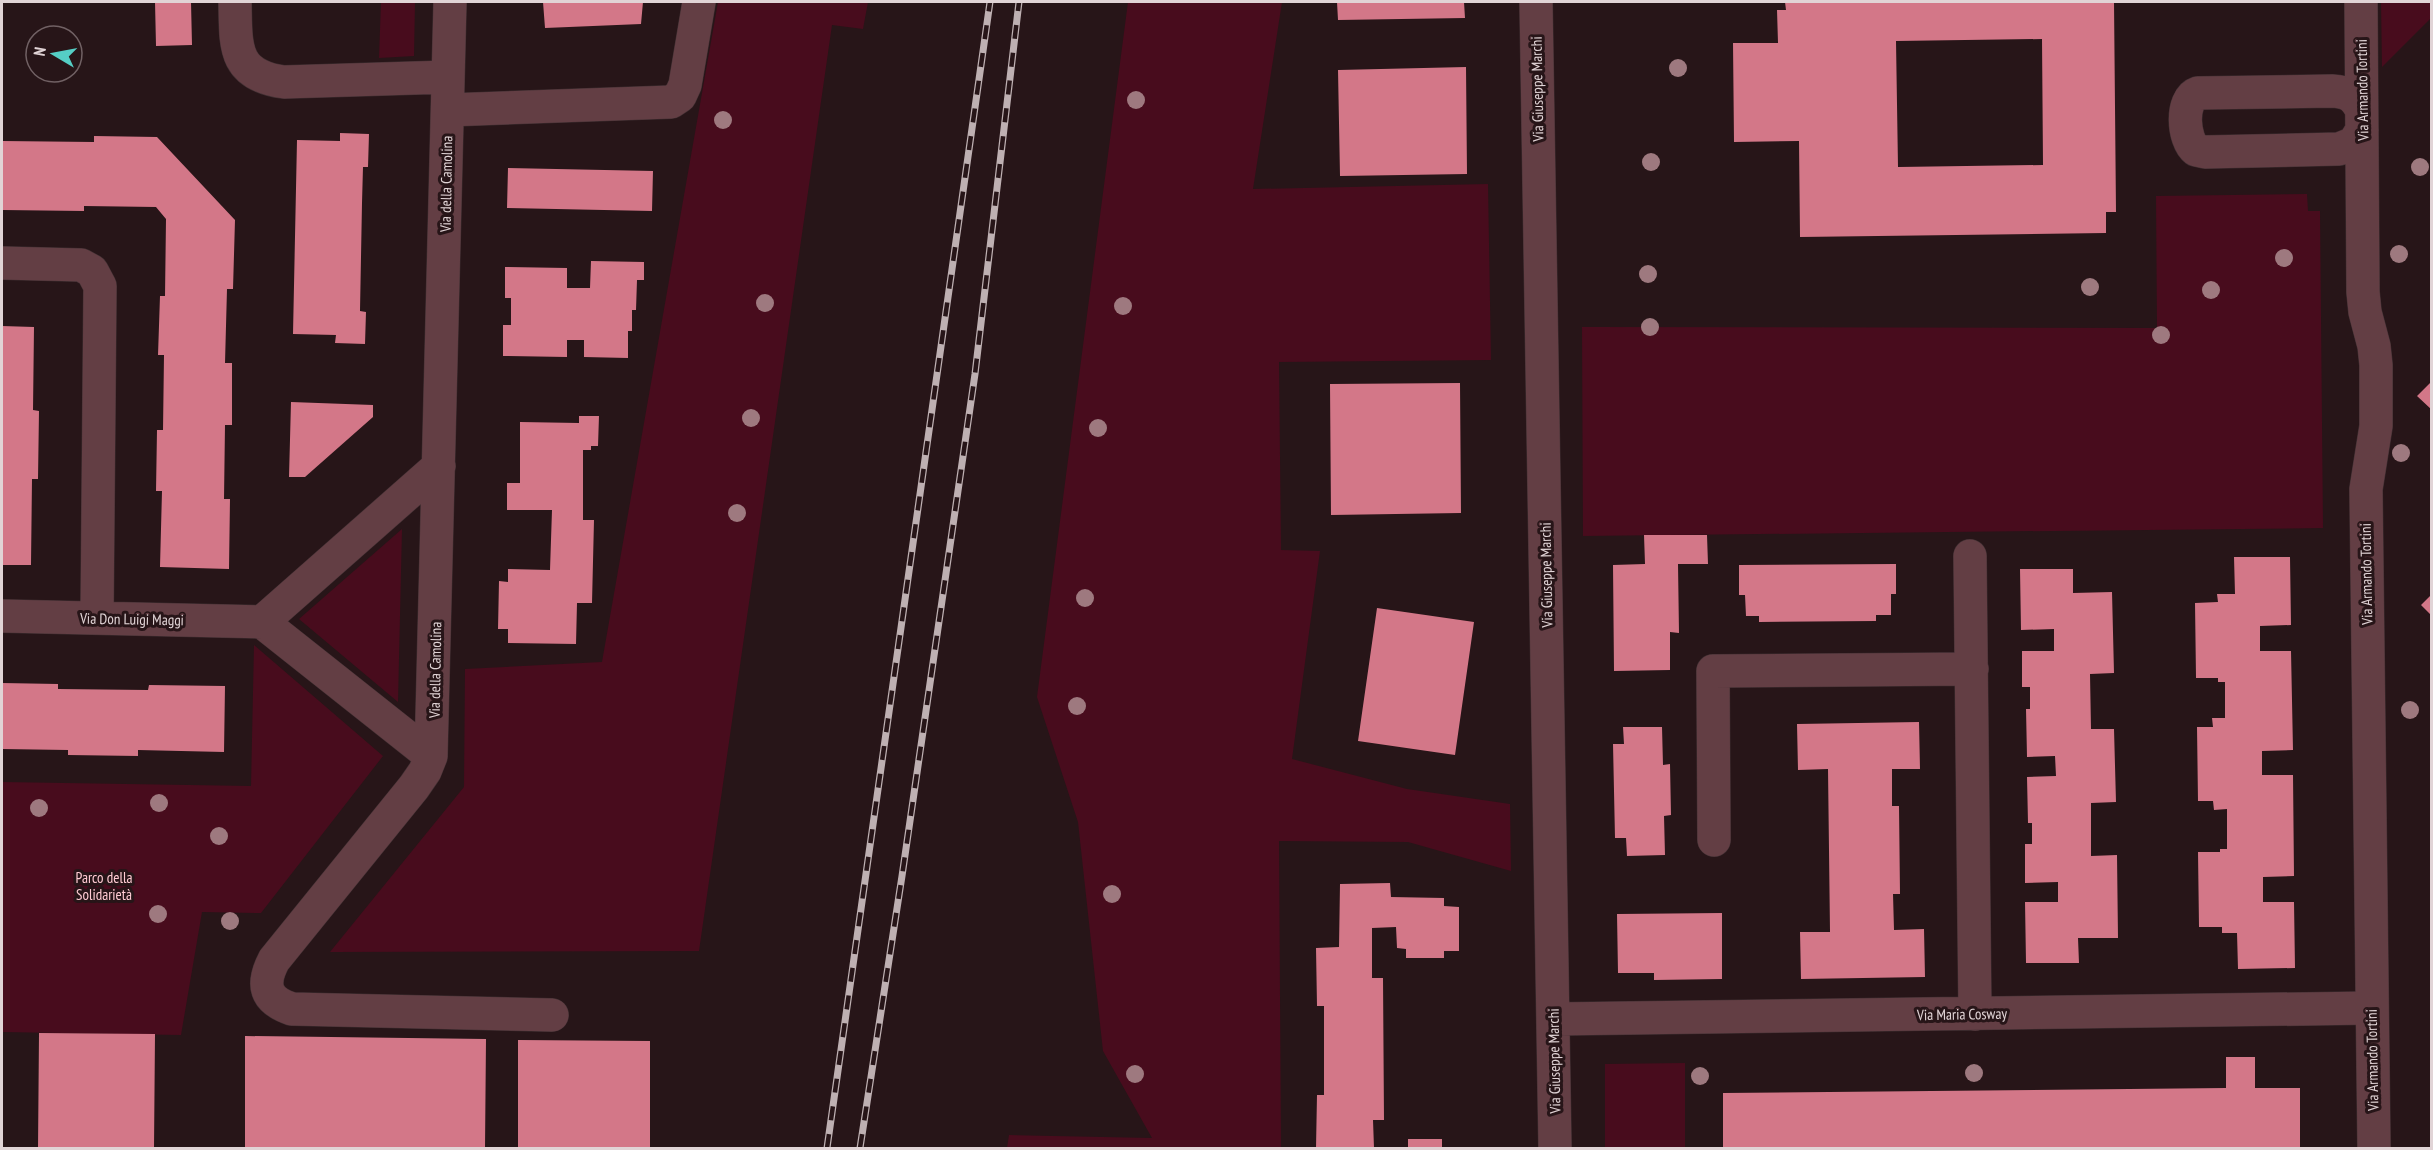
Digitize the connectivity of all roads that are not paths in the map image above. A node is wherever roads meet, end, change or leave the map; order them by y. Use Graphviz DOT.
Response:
graph roads {
  1 [pos="234,2"];
  2 [pos="450,2"];
  3 [pos="699,2"];
  4 [pos="1536,2"];
  5 [pos="2361,2"];
  6 [pos="448,77"];
  7 [pos="448,110"];
  8 [pos="2,263"];
  9 [pos="440,466"];
  10 [pos="1970,556"];
  11 [pos="2,616"];
  12 [pos="97,618"];
  13 [pos="262,622"];
  14 [pos="1971,669"];
  15 [pos="431,756"];
  16 [pos="1714,840"];
  17 [pos="2371,1008"];
  18 [pos="1975,1014"];
  19 [pos="552,1016"];
  20 [pos="1554,1019"];
  21 [pos="1556,1149"];
  22 [pos="2374,1149"];
  1 -- 6 [label="street"];
  2 -- 6 [label="street, Via della Camolina"];
  3 -- 7 [label="street"];
  4 -- 20 [label="street, Via Giuseppe Marchi"];
  5 -- 17 [label="street, Via Armando Tortini"];
  6 -- 7 [label="street, Via della Camolina"];
  7 -- 9 [label="street, Via della Camolina"];
  8 -- 12 [label="street"];
  9 -- 13 [label="street"];
  9 -- 15 [label="street, Via della Camolina"];
  10 -- 14 [label="street"];
  11 -- 12 [label="street, Via Don Luigi Maggi"];
  12 -- 13 [label="street, Via Don Luigi Maggi"];
  13 -- 15 [label="street"];
  14 -- 16 [label="street"];
  14 -- 18 [label="street"];
  15 -- 19 [label="street, Via della Camolina"];
  17 -- 18 [label="street, Via Maria Cosway"];
  17 -- 22 [label="street, Via Armando Tortini"];
  18 -- 20 [label="street, Via Maria Cosway"];
  20 -- 21 [label="street, Via Giuseppe Marchi"];
}
